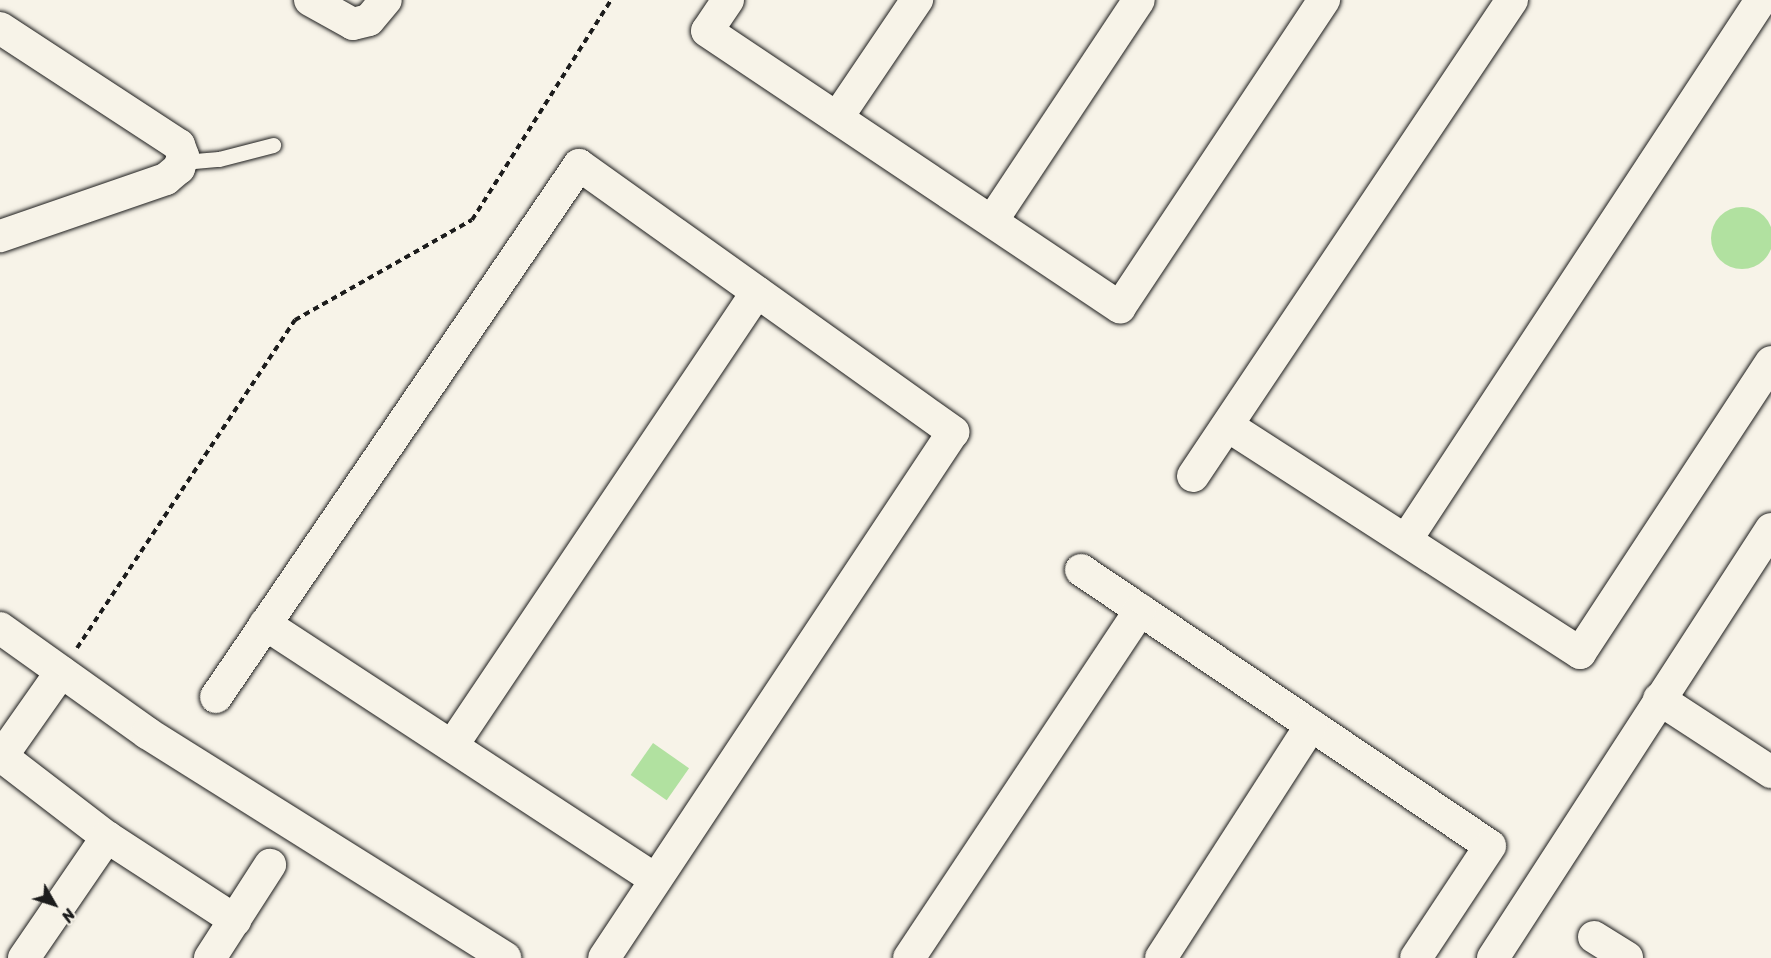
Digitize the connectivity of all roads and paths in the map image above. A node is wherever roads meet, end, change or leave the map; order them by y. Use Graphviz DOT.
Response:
graph roads {
  1 [pos="310,0"];
  2 [pos="386,0"];
  3 [pos="611,0"];
  4 [pos="728,0"];
  5 [pos="917,0"];
  6 [pos="1139,0"];
  7 [pos="1324,0"];
  8 [pos="1512,0"];
  9 [pos="1761,0"];
  10 [pos="0,28"];
  11 [pos="837,118"];
  12 [pos="273,145"];
  13 [pos="183,162"];
  14 [pos="992,221"];
  15 [pos="1,233"];
  16 [pos="757,292"];
  17 [pos="1771,362"];
  18 [pos="1228,426"];
  19 [pos="1193,477"];
  20 [pos="1771,529"];
  21 [pos="1406,540"];
  22 [pos="1081,570"];
  23 [pos="1140,610"];
  24 [pos="266,624"];
  25 [pos="0,628"];
  26 [pos="61,672"];
  27 [pos="216,697"];
  28 [pos="1659,699"];
  29 [pos="1311,725"];
  30 [pos="452,746"];
  31 [pos="1,755"];
  32 [pos="1771,772"];
  33 [pos="107,837"];
  34 [pos="270,865"];
  35 [pos="655,879"];
  36 [pos="235,920"];
  37 [pos="1594,937"];
  38 [pos="24,958"];
  39 [pos="210,958"];
  40 [pos="505,958"];
  41 [pos="604,958"];
  42 [pos="909,958"];
  43 [pos="1161,958"];
  44 [pos="1416,958"];
  45 [pos="1492,958"];
  46 [pos="1627,958"];
  1 -- 2 [label="street"];
  3 -- 26 [label="path"];
  4 -- 11 [label="street"];
  5 -- 11 [label="street"];
  6 -- 14 [label="street"];
  7 -- 14 [label="street"];
  8 -- 18 [label="street"];
  9 -- 21 [label="street"];
  10 -- 13 [label="street"];
  11 -- 14 [label="street"];
  12 -- 13 [label="lane"];
  13 -- 15 [label="street"];
  16 -- 24 [label="street"];
  16 -- 30 [label="street"];
  16 -- 35 [label="street"];
  17 -- 21 [label="street"];
  18 -- 19 [label="street"];
  18 -- 21 [label="street"];
  20 -- 28 [label="street"];
  22 -- 23 [label="street"];
  23 -- 29 [label="street"];
  23 -- 42 [label="street"];
  24 -- 27 [label="street"];
  24 -- 30 [label="street"];
  25 -- 26 [label="street"];
  26 -- 31 [label="street"];
  26 -- 40 [label="street"];
  28 -- 32 [label="street"];
  28 -- 45 [label="street"];
  29 -- 43 [label="street"];
  29 -- 44 [label="street"];
  30 -- 35 [label="street"];
  31 -- 33 [label="street"];
  33 -- 36 [label="street"];
  33 -- 38 [label="street"];
  34 -- 36 [label="street"];
  35 -- 41 [label="street"];
  36 -- 39 [label="street"];
  37 -- 46 [label="street"];
}
